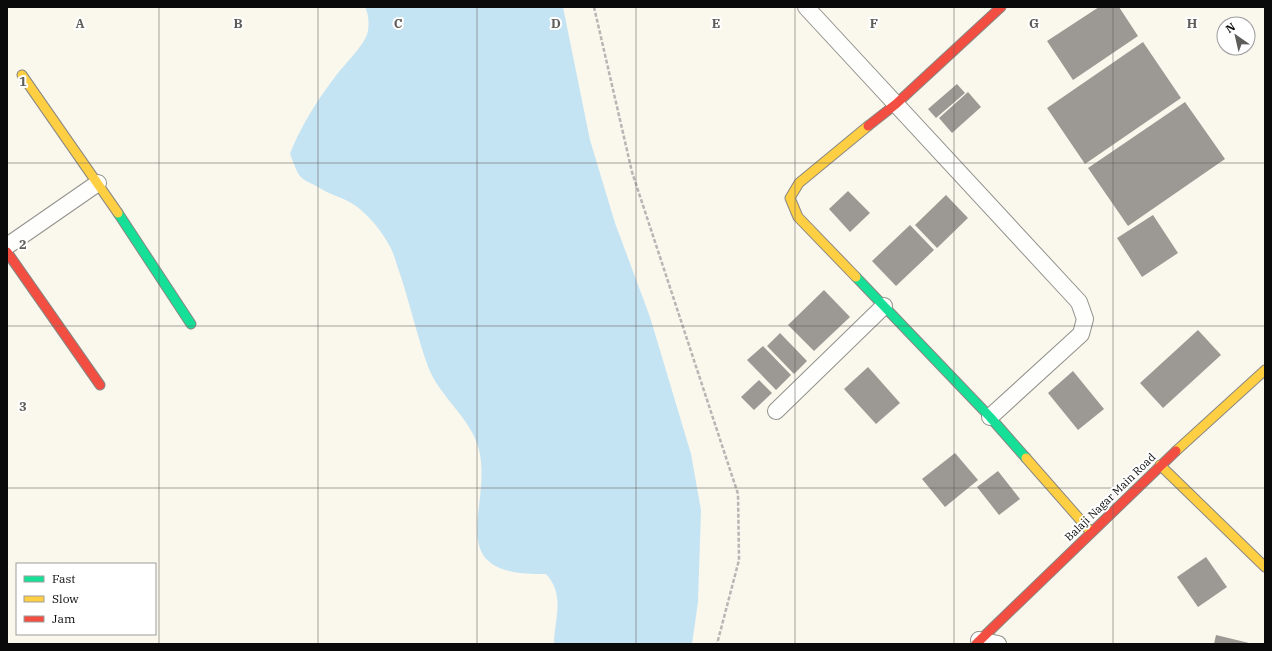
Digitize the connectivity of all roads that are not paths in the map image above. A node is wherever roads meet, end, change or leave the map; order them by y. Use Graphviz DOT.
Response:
graph roads {
  1 [pos="806,7"];
  2 [pos="1001,7"];
  3 [pos="22,74"];
  4 [pos="896,104"];
  5 [pos="98,183"];
  6 [pos="7,246"];
  7 [pos="7,252"];
  8 [pos="884,306"];
  9 [pos="191,324"];
  10 [pos="1265,370"];
  11 [pos="100,385"];
  12 [pos="776,411"];
  13 [pos="990,417"];
  14 [pos="1160,465"];
  15 [pos="1092,532"];
  16 [pos="1265,567"];
  17 [pos="977,642"];
  18 [pos="998,644"];
  1 -- 4 [label="street"];
  2 -- 4 [label="street"];
  3 -- 5 [label="street"];
  4 -- 8 [label="street"];
  4 -- 13 [label="street"];
  5 -- 6 [label="street"];
  5 -- 9 [label="street"];
  7 -- 11 [label="street"];
  8 -- 12 [label="street"];
  8 -- 13 [label="street"];
  10 -- 14 [label="street, Balaji Nagar Main Road"];
  13 -- 15 [label="street"];
  14 -- 15 [label="street, Balaji Nagar Main Road"];
  14 -- 16 [label="street"];
  15 -- 17 [label="street, Balaji Nagar Main Road"];
  17 -- 18 [label="street"];
}
